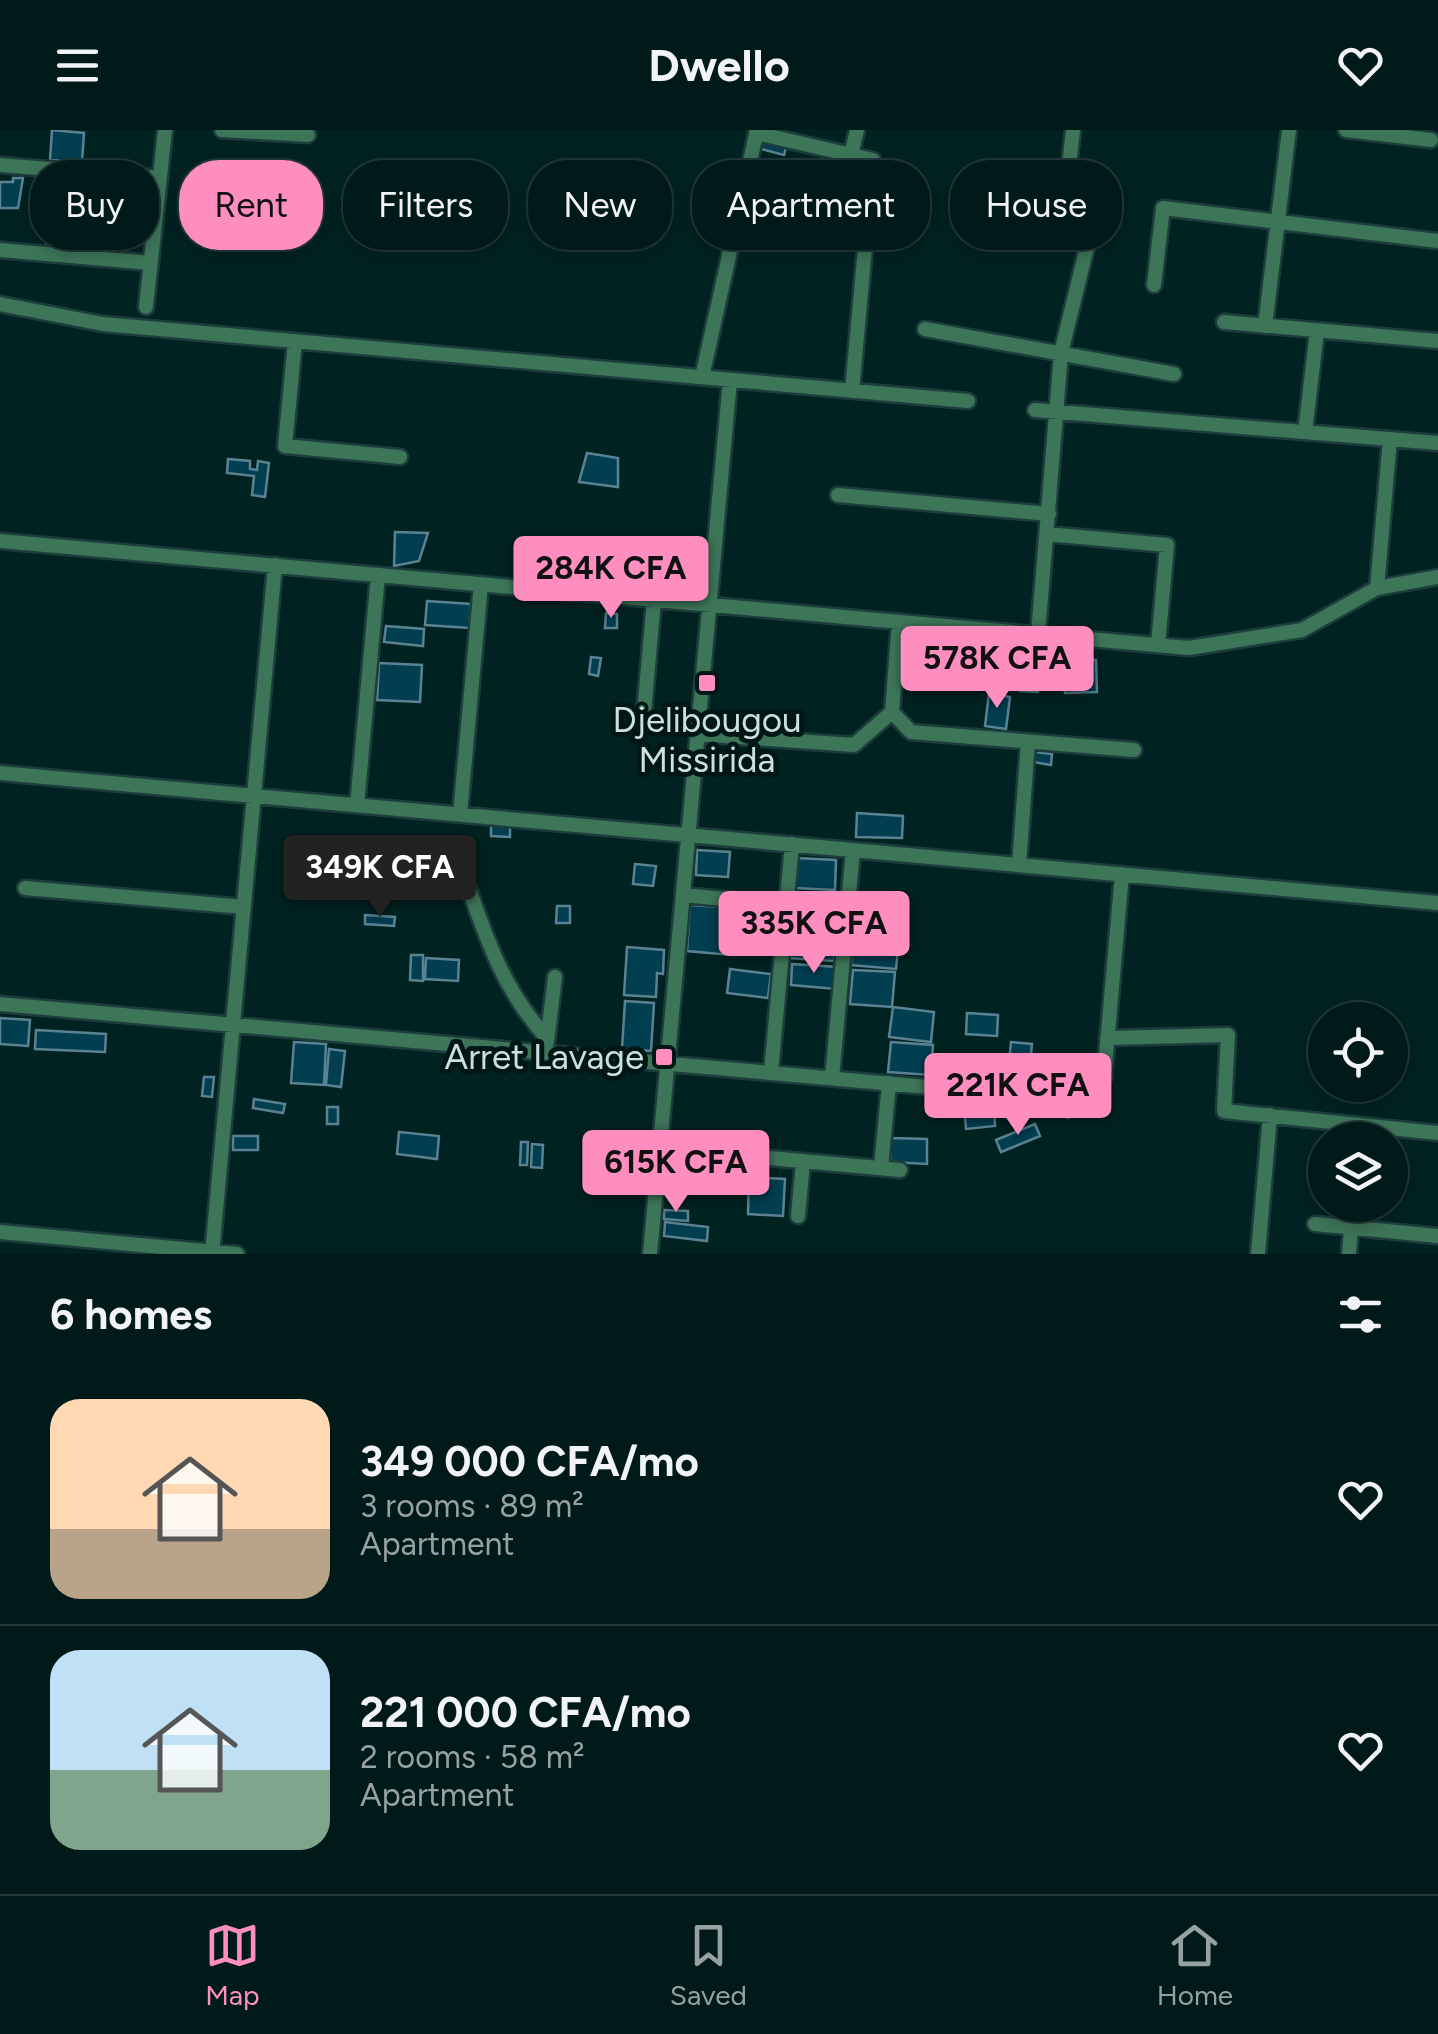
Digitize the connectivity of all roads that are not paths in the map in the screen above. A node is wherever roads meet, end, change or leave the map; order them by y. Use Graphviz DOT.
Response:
graph roads {
  1 [pos="165,130"];
  2 [pos="222,130"];
  3 [pos="857,130"];
  4 [pos="1073,130"];
  5 [pos="1289,130"];
  6 [pos="1346,130"];
  7 [pos="756,131"];
  8 [pos="308,135"];
  9 [pos="1431,140"];
  10 [pos="852,155"];
  11 [pos="1070,157"];
  12 [pos="0,165"];
  13 [pos="160,178"];
  14 [pos="1278,222"];
  15 [pos="1438,240"];
  16 [pos="0,250"];
  17 [pos="1086,250"];
  18 [pos="151,263"];
  19 [pos="1154,285"];
  20 [pos="0,304"];
  21 [pos="146,307"];
  22 [pos="1224,322"];
  23 [pos="1265,326"];
  24 [pos="925,330"];
  25 [pos="1317,330"];
  26 [pos="295,341"];
  27 [pos="1438,341"];
  28 [pos="1060,354"];
  29 [pos="1174,374"];
  30 [pos="702,378"];
  31 [pos="730,380"];
  32 [pos="852,391"];
  33 [pos="968,402"];
  34 [pos="1035,410"];
  35 [pos="1057,412"];
  36 [pos="1305,432"];
  37 [pos="1390,439"];
  38 [pos="1438,444"];
  39 [pos="400,457"];
  40 [pos="838,495"];
  41 [pos="1048,514"];
  42 [pos="1047,534"];
  43 [pos="0,541"];
  44 [pos="275,566"];
  45 [pos="378,575"];
  46 [pos="1438,577"];
  47 [pos="480,584"];
  48 [pos="1377,588"];
  49 [pos="654,600"];
  50 [pos="709,604"];
  51 [pos="898,622"];
  52 [pos="1038,634"];
  53 [pos="1158,645"];
  54 [pos="644,712"];
  55 [pos="892,712"];
  56 [pos="698,734"];
  57 [pos="1028,742"];
  58 [pos="1134,750"];
  59 [pos="0,773"];
  60 [pos="254,796"];
  61 [pos="357,805"];
  62 [pos="460,814"];
  63 [pos="688,835"];
  64 [pos="792,844"];
  65 [pos="853,850"];
  66 [pos="1019,865"];
  67 [pos="1122,874"];
  68 [pos="24,888"];
  69 [pos="469,889"];
  70 [pos="683,895"];
  71 [pos="1438,902"];
  72 [pos="786,904"];
  73 [pos="244,907"];
  74 [pos="555,977"];
  75 [pos="0,1004"];
  76 [pos="233,1024"];
  77 [pos="1107,1038"];
  78 [pos="546,1045"];
  79 [pos="668,1063"];
  80 [pos="771,1072"];
  81 [pos="832,1078"];
  82 [pos="889,1083"];
  83 [pos="1270,1115"];
  84 [pos="1438,1132"];
  85 [pos="660,1148"];
  86 [pos="803,1162"];
  87 [pos="882,1168"];
  88 [pos="900,1170"];
  89 [pos="798,1216"];
  90 [pos="1315,1224"];
  91 [pos="1351,1228"];
  92 [pos="0,1232"];
  93 [pos="1438,1236"];
  94 [pos="212,1253"];
  95 [pos="237,1254"];
  96 [pos="650,1254"];
  97 [pos="1258,1254"];
  98 [pos="1349,1254"];
  1 -- 13 [label="street"];
  2 -- 8 [label="street"];
  3 -- 10 [label="street"];
  4 -- 11 [label="street"];
  5 -- 14 [label="street"];
  6 -- 9 [label="street"];
  7 -- 10 [label="street"];
  7 -- 30 [label="street"];
  10 -- 32 [label="street"];
  12 -- 13 [label="street"];
  13 -- 18 [label="street"];
  14 -- 15 [label="street"];
  14 -- 19 [label="street"];
  14 -- 23 [label="street"];
  16 -- 18 [label="street"];
  17 -- 28 [label="street"];
  18 -- 21 [label="street"];
  20 -- 26 [label="street"];
  22 -- 23 [label="street"];
  23 -- 25 [label="street"];
  24 -- 28 [label="street"];
  25 -- 27 [label="street"];
  25 -- 36 [label="street"];
  26 -- 30 [label="street"];
  26 -- 39 [label="street"];
  28 -- 29 [label="street"];
  28 -- 35 [label="street"];
  30 -- 31 [label="street"];
  31 -- 32 [label="street"];
  31 -- 50 [label="street"];
  32 -- 33 [label="street"];
  34 -- 35 [label="street"];
  35 -- 36 [label="street"];
  35 -- 41 [label="street"];
  36 -- 37 [label="street"];
  37 -- 38 [label="street"];
  37 -- 48 [label="street"];
  40 -- 41 [label="street"];
  41 -- 42 [label="street"];
  42 -- 52 [label="street"];
  42 -- 53 [label="street"];
  43 -- 44 [label="street"];
  44 -- 45 [label="street"];
  44 -- 60 [label="street"];
  45 -- 47 [label="street"];
  45 -- 61 [label="street"];
  46 -- 48 [label="street"];
  47 -- 49 [label="street"];
  47 -- 62 [label="street"];
  48 -- 53 [label="street"];
  49 -- 50 [label="street"];
  49 -- 54 [label="street"];
  50 -- 51 [label="street"];
  50 -- 56 [label="street"];
  51 -- 52 [label="street"];
  51 -- 55 [label="street"];
  52 -- 53 [label="street"];
  55 -- 56 [label="street"];
  55 -- 57 [label="street"];
  56 -- 63 [label="street"];
  57 -- 58 [label="street"];
  57 -- 66 [label="street"];
  59 -- 60 [label="street"];
  60 -- 61 [label="street"];
  60 -- 73 [label="street"];
  61 -- 62 [label="street"];
  62 -- 63 [label="street"];
  63 -- 64 [label="street"];
  63 -- 70 [label="street"];
  64 -- 65 [label="street"];
  64 -- 72 [label="street"];
  65 -- 66 [label="street"];
  65 -- 81 [label="street"];
  66 -- 67 [label="street"];
  67 -- 71 [label="street"];
  67 -- 77 [label="street"];
  68 -- 73 [label="street"];
  69 -- 78 [label="street"];
  70 -- 72 [label="street"];
  70 -- 79 [label="street"];
  72 -- 80 [label="street"];
  73 -- 76 [label="street"];
  74 -- 78 [label="street"];
  75 -- 76 [label="street"];
  76 -- 78 [label="street"];
  76 -- 94 [label="street"];
  77 -- 82 [label="street"];
  77 -- 83 [label="street"];
  78 -- 79 [label="street"];
  79 -- 80 [label="street"];
  79 -- 85 [label="street"];
  80 -- 81 [label="street"];
  81 -- 82 [label="street"];
  82 -- 87 [label="street"];
  83 -- 84 [label="street"];
  83 -- 97 [label="street"];
  85 -- 86 [label="street"];
  85 -- 96 [label="street"];
  86 -- 87 [label="street"];
  86 -- 89 [label="street"];
  87 -- 88 [label="street"];
  90 -- 91 [label="street"];
  91 -- 93 [label="street"];
  91 -- 98 [label="street"];
  92 -- 94 [label="street"];
  94 -- 95 [label="street"];
}
